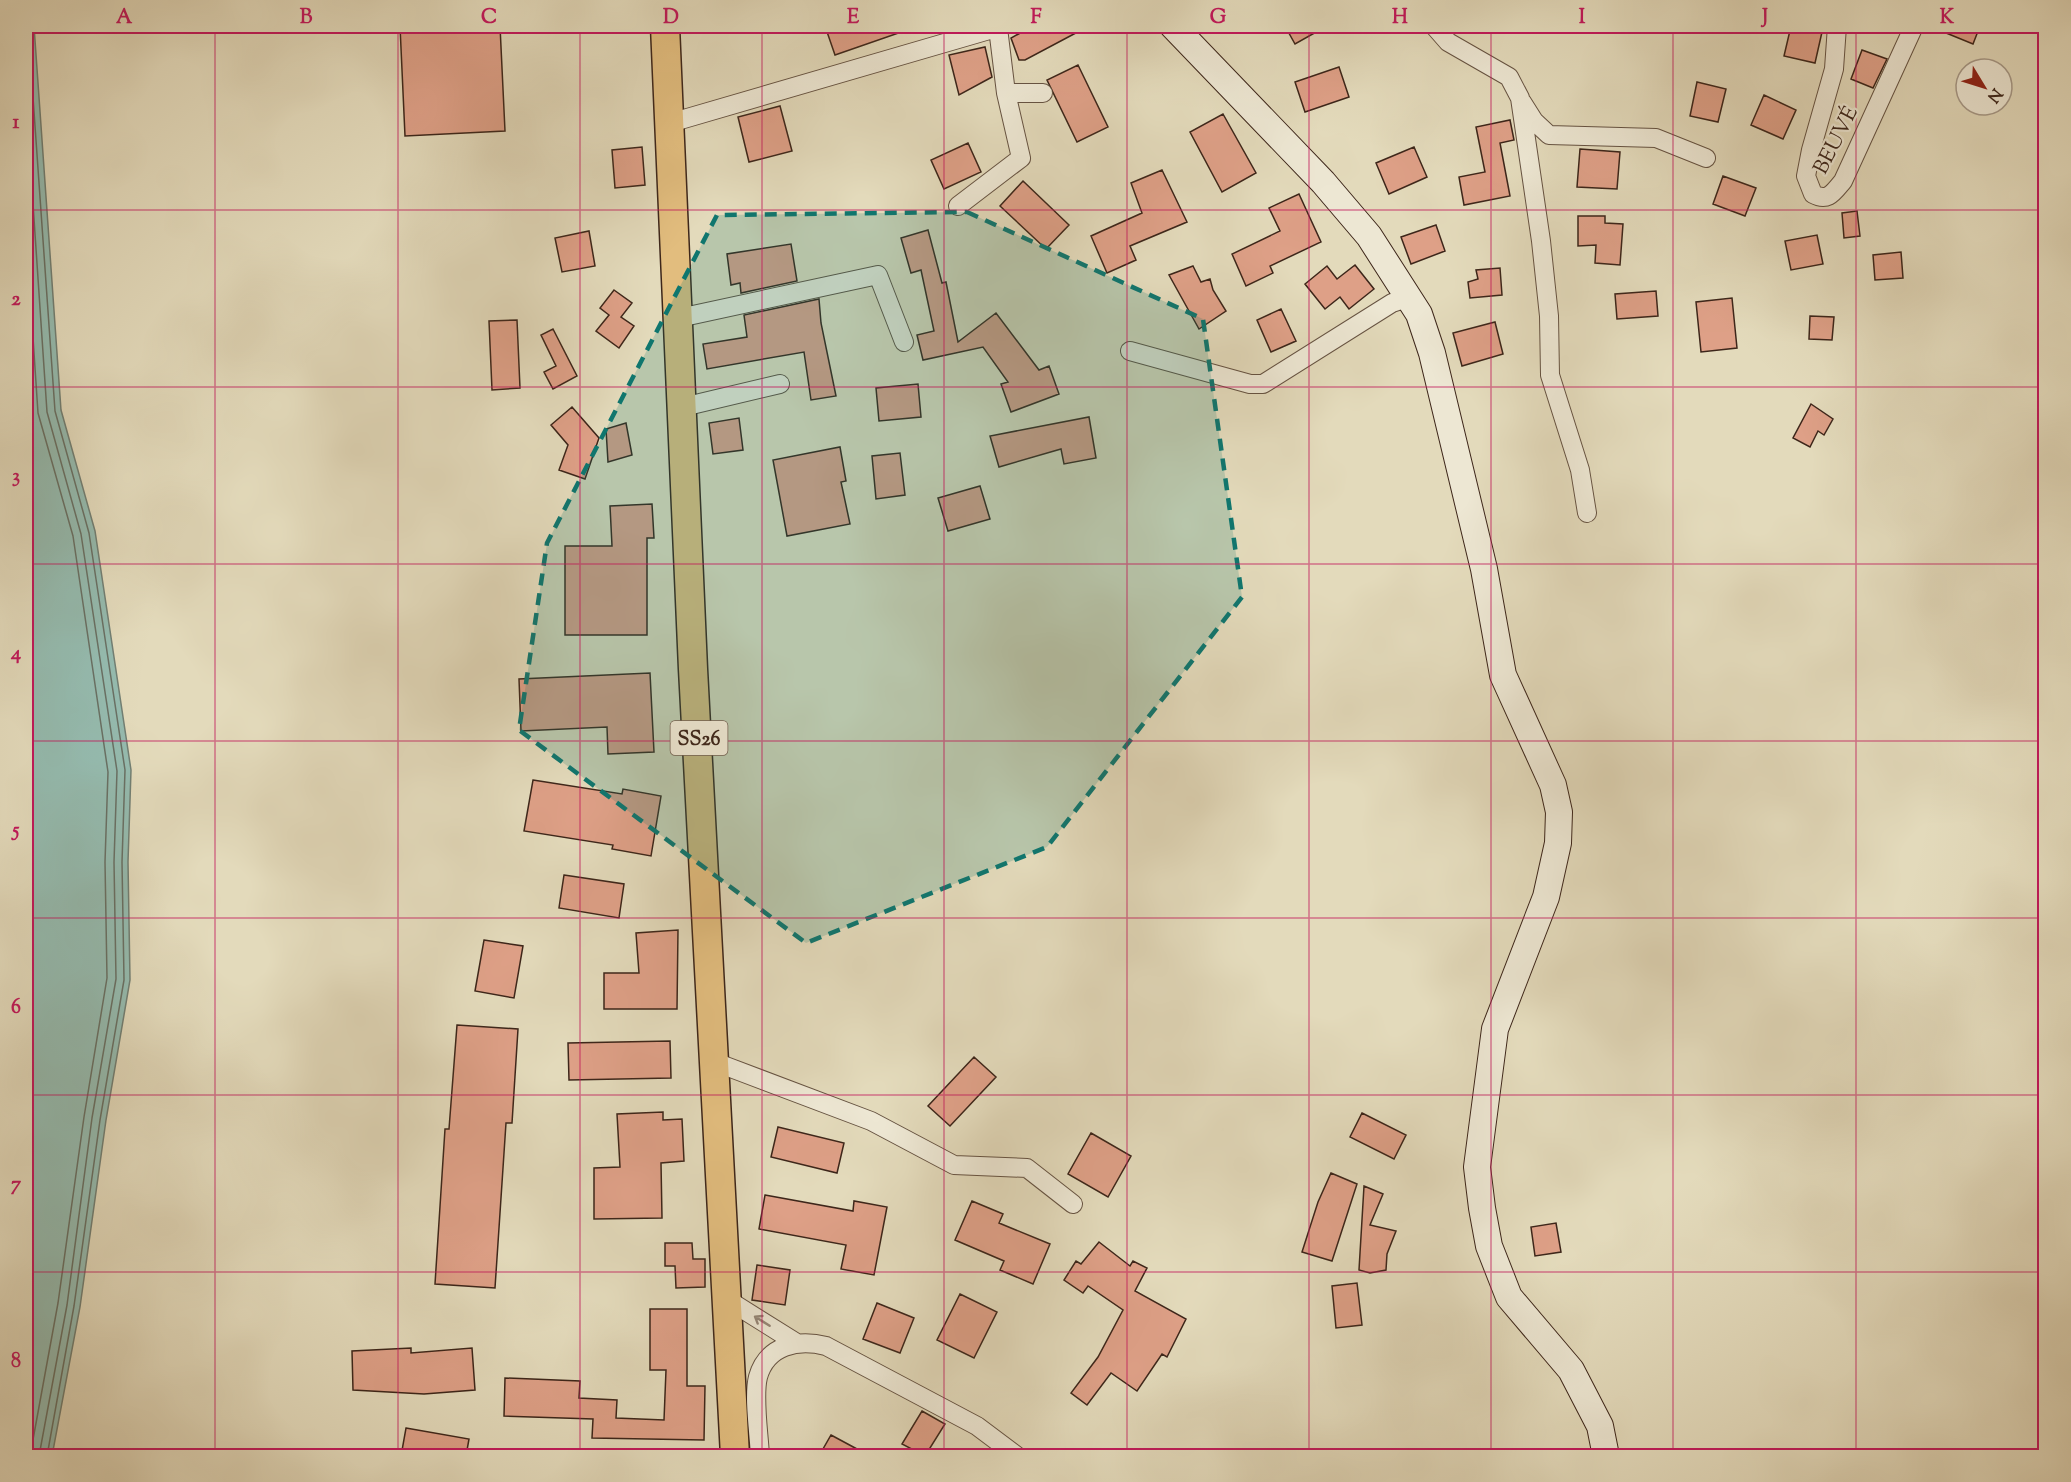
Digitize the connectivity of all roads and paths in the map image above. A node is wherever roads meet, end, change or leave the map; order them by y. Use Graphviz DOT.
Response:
graph roads {
  1 [pos="665,26"];
  2 [pos="1173,26"];
  3 [pos="1434,26"];
  4 [pos="1837,26"];
  5 [pos="1914,26"];
  6 [pos="1000,27"];
  7 [pos="1006,93"];
  8 [pos="1043,93"];
  9 [pos="1520,98"];
  10 [pos="670,123"];
  11 [pos="1706,158"];
  12 [pos="958,207"];
  13 [pos="1410,297"];
  14 [pos="679,318"];
  15 [pos="904,342"];
  16 [pos="1130,351"];
  17 [pos="780,384"];
  18 [pos="683,407"];
  19 [pos="1587,513"];
  20 [pos="715,1062"];
  21 [pos="1073,1203"];
  22 [pos="728,1300"];
  23 [pos="795,1342"];
  24 [pos="735,1456"];
  25 [pos="760,1456"];
  26 [pos="1017,1456"];
  27 [pos="1606,1456"];
  1 -- 10 [label="main road, SS26"];
  2 -- 13 [label="street"];
  3 -- 9 [label="street"];
  4 -- 5 [label="street, BEUVÉ"];
  6 -- 7 [label="street"];
  6 -- 10 [label="street"];
  7 -- 8 [label="street"];
  7 -- 12 [label="street"];
  9 -- 11 [label="street"];
  9 -- 19 [label="street"];
  10 -- 14 [label="main road, SS26"];
  13 -- 16 [label="street"];
  13 -- 27 [label="street"];
  14 -- 15 [label="street"];
  14 -- 18 [label="main road, SS26"];
  17 -- 18 [label="street"];
  18 -- 20 [label="main road, SS26"];
  20 -- 21 [label="street"];
  20 -- 22 [label="main road, SS26"];
  23 -- 22 [label="street, one-way"];
  22 -- 24 [label="main road, SS26"];
  23 -- 25 [label="street"];
  23 -- 26 [label="street"];
}
